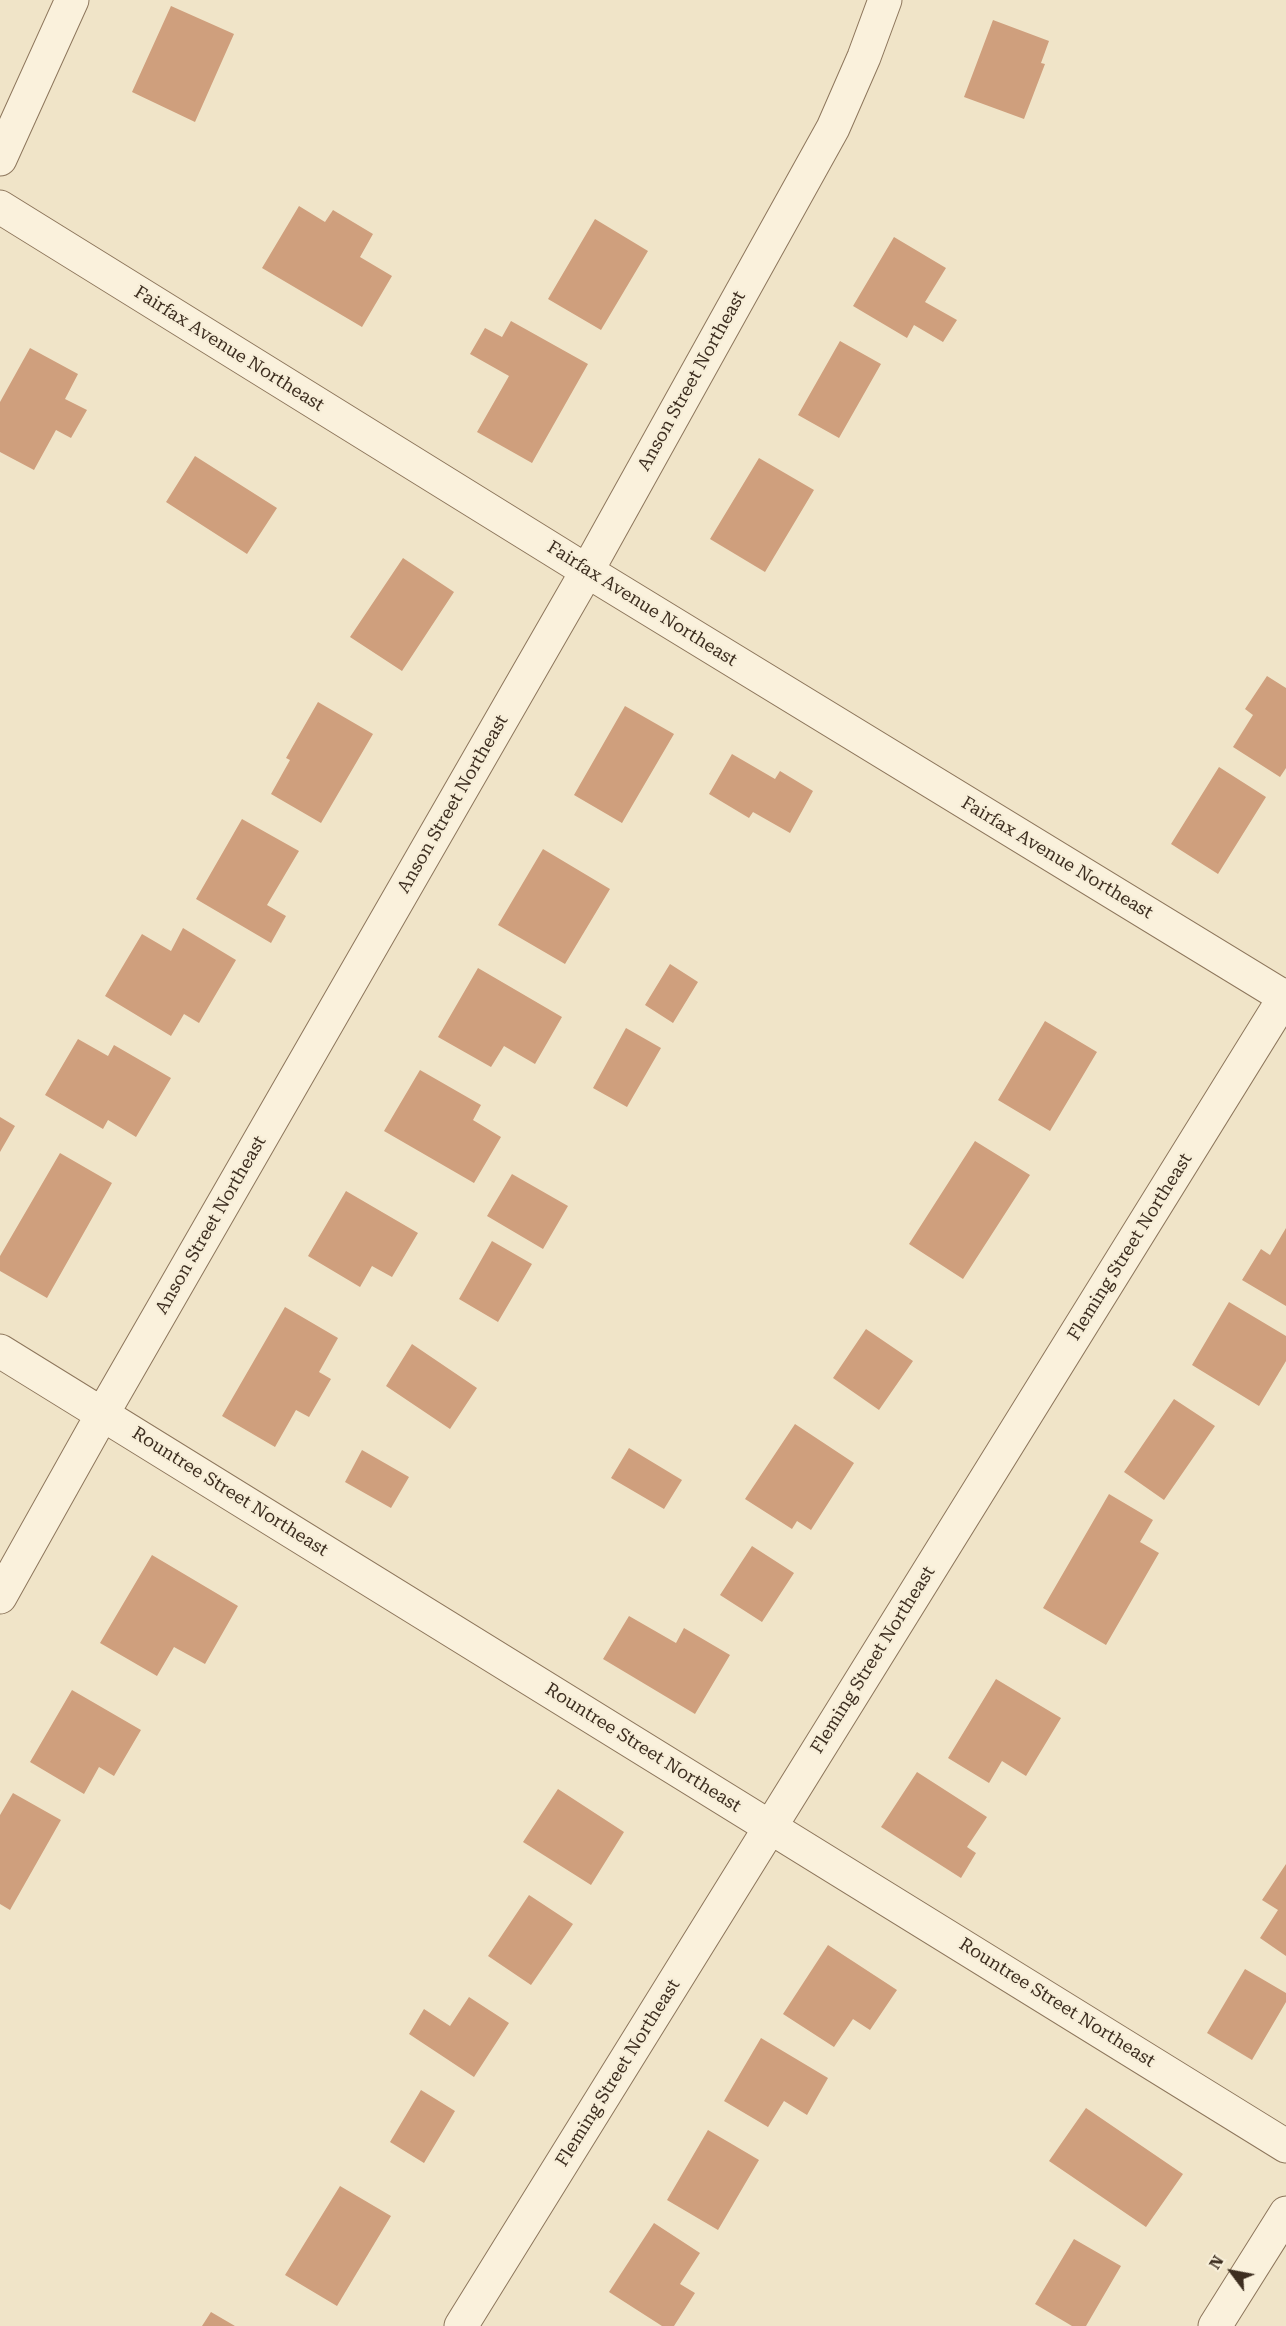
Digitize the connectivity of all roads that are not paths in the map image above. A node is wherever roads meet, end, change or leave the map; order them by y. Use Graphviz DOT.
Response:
graph roads {
  1 [pos="72,0"];
  2 [pos="885,0"];
  3 [pos="0,159"];
  4 [pos="0,207"];
  5 [pos="587,571"];
  6 [pos="1286,997"];
  7 [pos="0,1351"];
  8 [pos="103,1413"];
  9 [pos="0,1597"];
  10 [pos="770,1826"];
  11 [pos="1286,2146"];
  12 [pos="1286,2213"];
  13 [pos="461,2326"];
  14 [pos="1215,2326"];
  1 -- 3 [label="street"];
  2 -- 5 [label="street, Anson Street Northeast"];
  4 -- 5 [label="street, Fairfax Avenue Northeast"];
  5 -- 6 [label="street, Fairfax Avenue Northeast"];
  5 -- 8 [label="street, Anson Street Northeast"];
  6 -- 10 [label="street, Fleming Street Northeast"];
  7 -- 8 [label="street, Rountree Street Northeast"];
  8 -- 9 [label="street, Anson Street Northeast"];
  8 -- 10 [label="street, Rountree Street Northeast"];
  10 -- 11 [label="street, Rountree Street Northeast"];
  10 -- 13 [label="street, Fleming Street Northeast"];
  12 -- 14 [label="street"];
}
